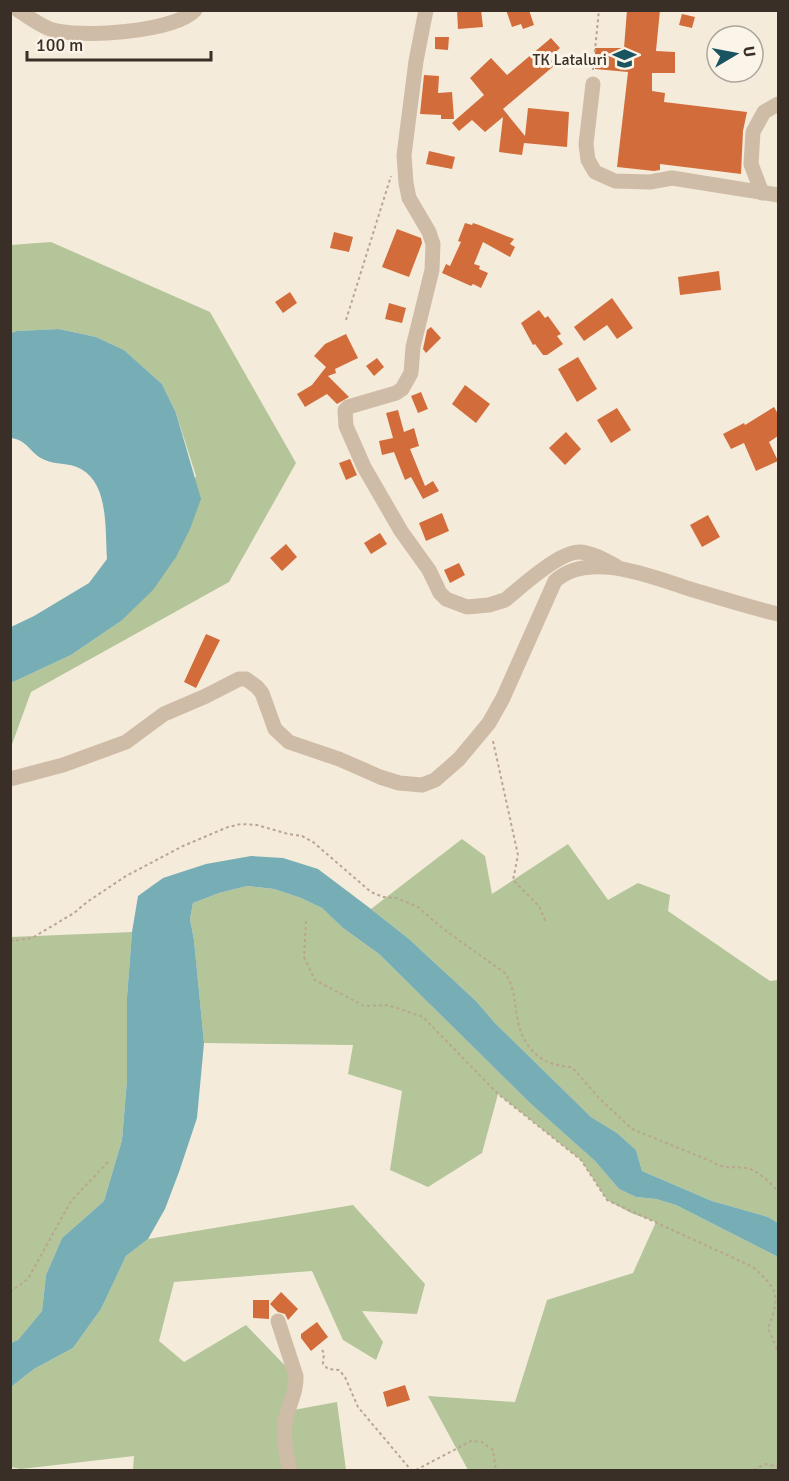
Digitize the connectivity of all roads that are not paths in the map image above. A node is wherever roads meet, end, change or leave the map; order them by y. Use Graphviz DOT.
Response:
graph roads {
  1 [pos="18,10"];
  2 [pos="195,10"];
  3 [pos="426,10"];
  4 [pos="593,84"];
  5 [pos="778,104"];
  6 [pos="762,193"];
  7 [pos="778,195"];
  8 [pos="621,569"];
  9 [pos="778,614"];
  10 [pos="10,778"];
  11 [pos="278,1321"];
  12 [pos="290,1470"];
  1 -- 2 [label="street"];
  3 -- 8 [label="street"];
  4 -- 6 [label="street"];
  5 -- 6 [label="street"];
  6 -- 7 [label="street"];
  8 -- 9 [label="street"];
  8 -- 10 [label="street"];
  11 -- 12 [label="street"];
}
